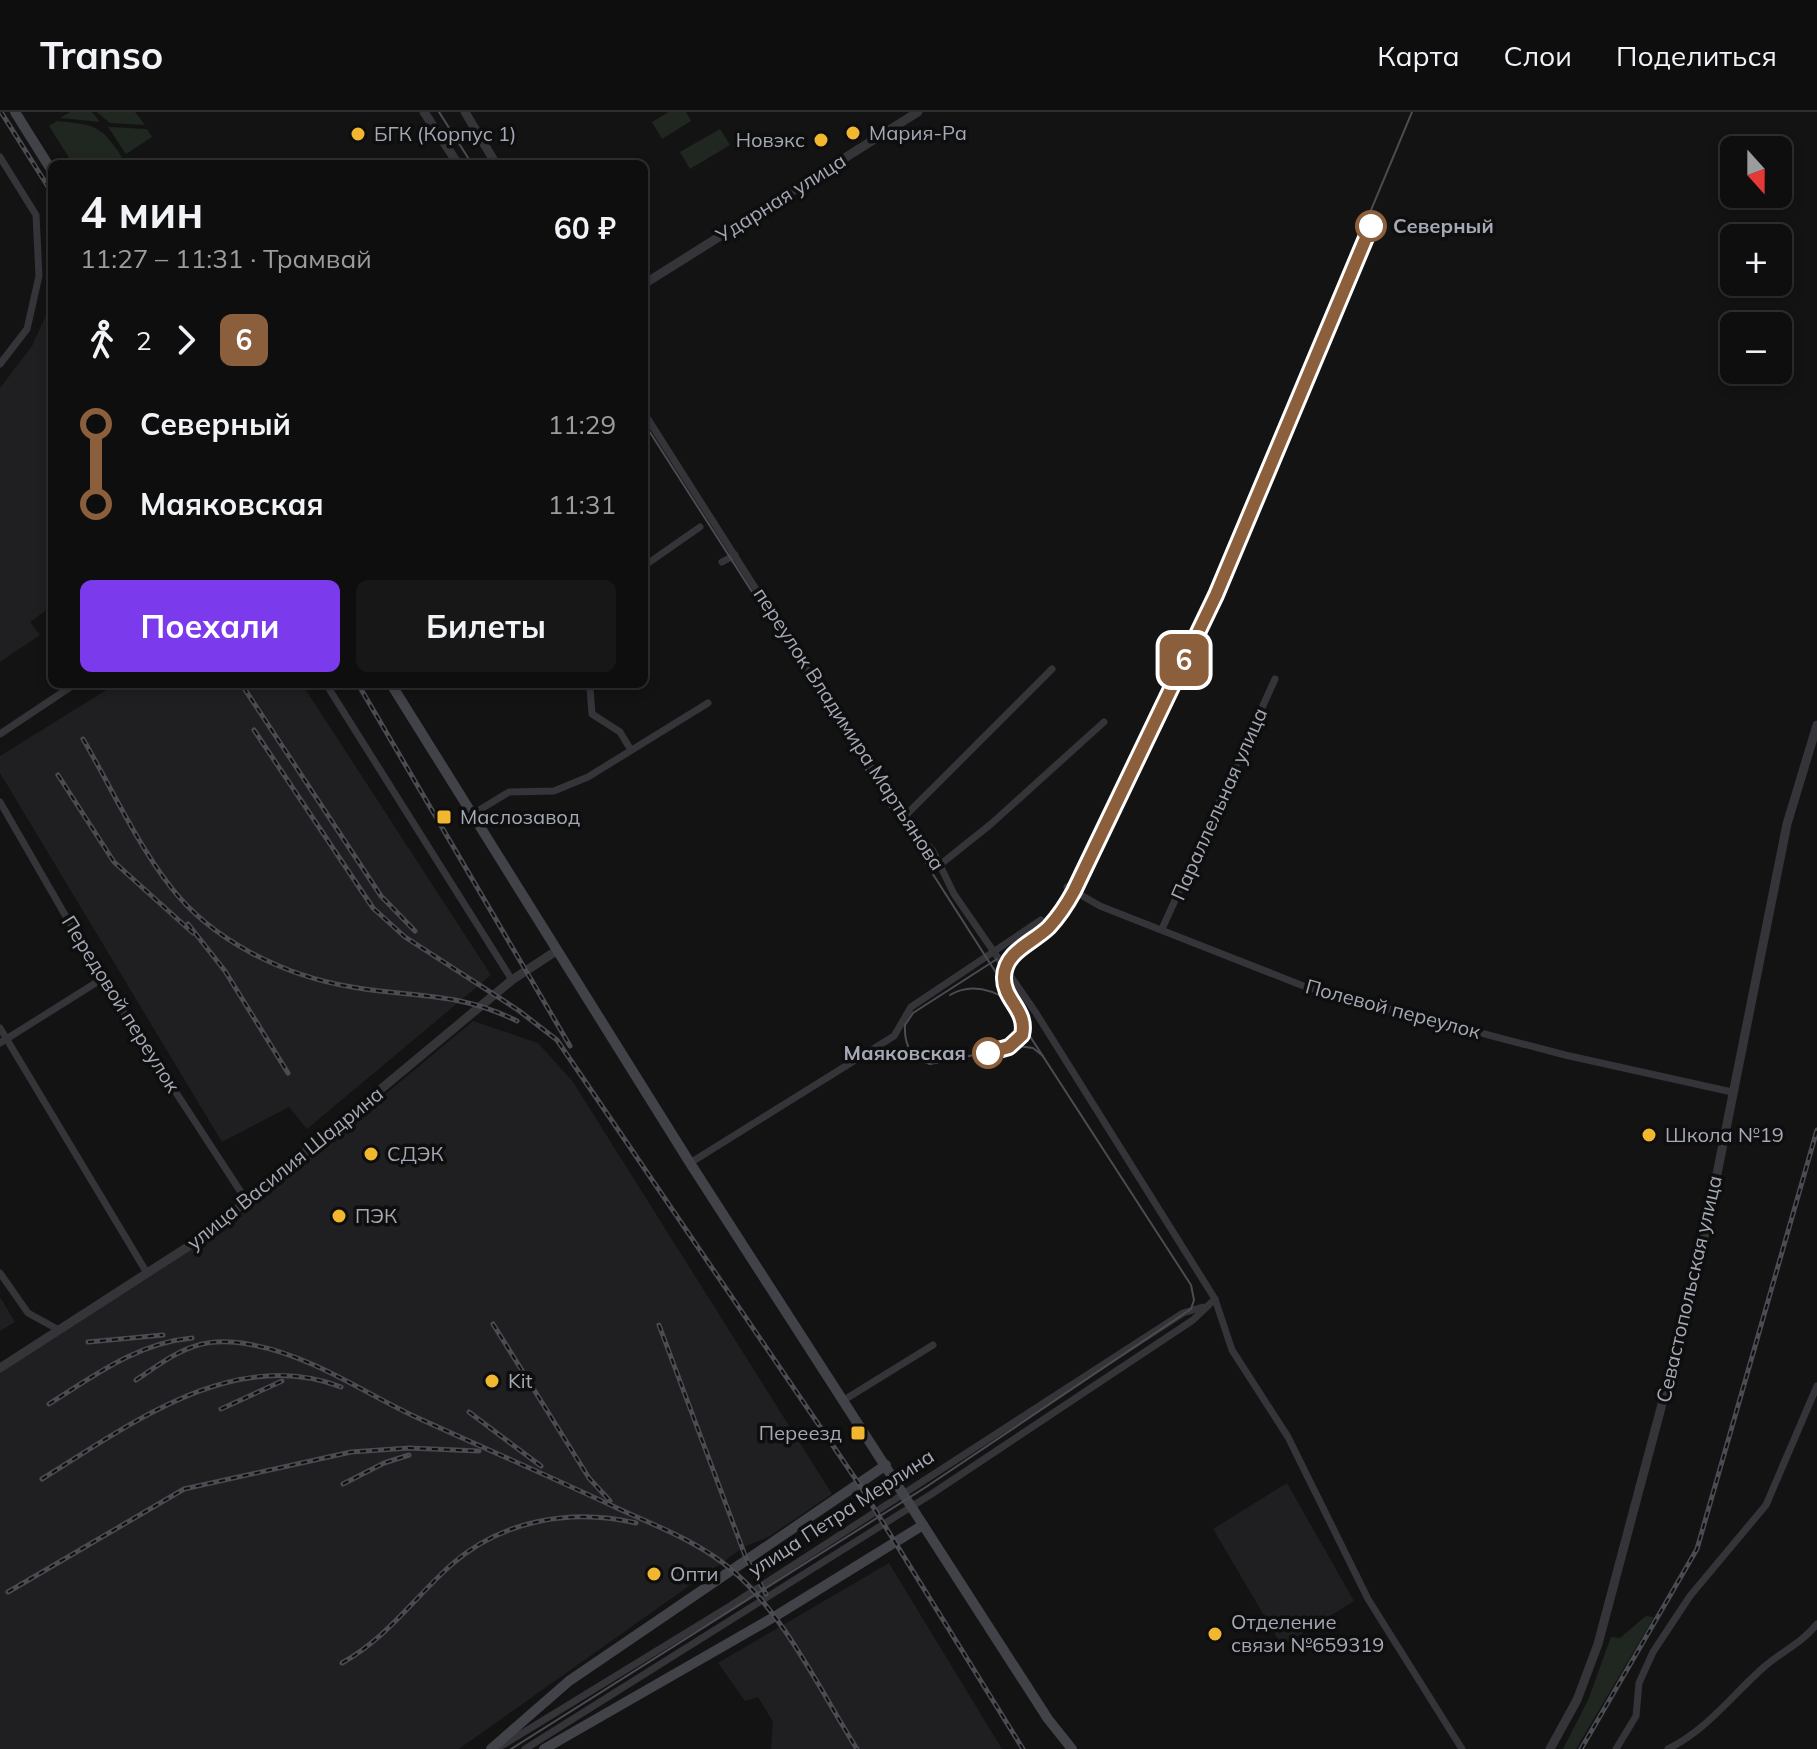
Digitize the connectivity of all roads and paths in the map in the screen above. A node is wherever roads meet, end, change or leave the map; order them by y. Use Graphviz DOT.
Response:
graph roads {
  1 [pos="15,112"];
  2 [pos="424,112"];
  3 [pos="465,112"];
  4 [pos="918,112"];
  5 [pos="0,157"];
  6 [pos="455,160"];
  7 [pos="494,160"];
  8 [pos="48,165"];
  9 [pos="648,281"];
  10 [pos="0,364"];
  11 [pos="648,419"];
  12 [pos="700,527"];
  13 [pos="735,555"];
  14 [pos="722,562"];
  15 [pos="648,563"];
  16 [pos="1052,669"];
  17 [pos="1275,679"];
  18 [pos="69,688"];
  19 [pos="329,688"];
  20 [pos="393,688"];
  21 [pos="590,688"];
  22 [pos="708,703"];
  23 [pos="1104,722"];
  24 [pos="1817,725"];
  25 [pos="0,734"];
  26 [pos="631,750"];
  27 [pos="0,802"];
  28 [pos="471,815"];
  29 [pos="905,816"];
  30 [pos="941,864"];
  31 [pos="1067,887"];
  32 [pos="1041,920"];
  33 [pos="1162,929"];
  34 [pos="556,951"];
  35 [pos="994,954"];
  36 [pos="102,979"];
  37 [pos="512,980"];
  38 [pos="0,1028"];
  39 [pos="3,1041"];
  40 [pos="1732,1092"];
  41 [pos="690,1163"];
  42 [pos="248,1203"];
  43 [pos="0,1273"];
  44 [pos="147,1273"];
  45 [pos="1215,1299"];
  46 [pos="1203,1307"];
  47 [pos="59,1330"];
  48 [pos="933,1345"];
  49 [pos="0,1368"];
  50 [pos="1817,1386"];
  51 [pos="844,1400"];
  52 [pos="886,1465"];
  53 [pos="923,1525"];
  54 [pos="1817,1624"];
  55 [pos="494,1749"];
  56 [pos="525,1749"];
  57 [pos="544,1749"];
  58 [pos="1072,1749"];
  59 [pos="1462,1749"];
  60 [pos="1550,1749"];
  61 [pos="1616,1749"];
  62 [pos="1668,1749"];
  1 -- 8 [label="main road"];
  2 -- 6 [label="street"];
  3 -- 7 [label="street"];
  4 -- 9 [label="street, Ударная улица"];
  5 -- 10 [label="street"];
  11 -- 13 [label="street, переулок Владимира Мартьянова"];
  12 -- 15 [label="street"];
  13 -- 14 [label="street"];
  13 -- 29 [label="street, переулок Владимира Мартьянова"];
  16 -- 29 [label="street"];
  17 -- 33 [label="street, Параллельная улица"];
  18 -- 25 [label="street"];
  19 -- 37 [label="street"];
  20 -- 28 [label="main road"];
  21 -- 26 [label="street"];
  22 -- 26 [label="street"];
  23 -- 30 [label="street"];
  24 -- 40 [label="street, Севастопольская улица"];
  26 -- 28 [label="street"];
  27 -- 36 [label="street, Передовой переулок"];
  28 -- 34 [label="main road"];
  29 -- 30 [label="street, переулок Владимира Мартьянова"];
  30 -- 35 [label="street, переулок Владимира Мартьянова"];
  31 -- 33 [label="street, Полевой переулок"];
  32 -- 35 [label="street"];
  33 -- 40 [label="street, Полевой переулок"];
  34 -- 37 [label="street, улица Василия Шадрина"];
  34 -- 41 [label="main road"];
  35 -- 41 [label="street"];
  35 -- 45 [label="street, переулок Владимира Мартьянова"];
  36 -- 39 [label="street"];
  36 -- 42 [label="street, Передовой переулок"];
  37 -- 42 [label="street, улица Василия Шадрина"];
  38 -- 39 [label="street"];
  39 -- 44 [label="street"];
  40 -- 60 [label="street, Севастопольская улица"];
  41 -- 51 [label="main road"];
  42 -- 44 [label="street, улица Василия Шадрина"];
  43 -- 47 [label="street"];
  44 -- 47 [label="street, улица Василия Шадрина"];
  45 -- 46 [label="street, улица Петра Мерлина"];
  45 -- 59 [label="street, переулок Владимира Мартьянова"];
  46 -- 55 [label="street, улица Петра Мерлина"];
  46 -- 56 [label="street, улица Петра Мерлина"];
  47 -- 49 [label="street, улица Василия Шадрина"];
  48 -- 51 [label="street"];
  50 -- 61 [label="street"];
  51 -- 52 [label="main road"];
  52 -- 53 [label="main road"];
  52 -- 55 [label="main road, улица Петра Мерлина"];
  53 -- 57 [label="main road"];
  53 -- 58 [label="main road"];
  54 -- 62 [label="street"];
}
